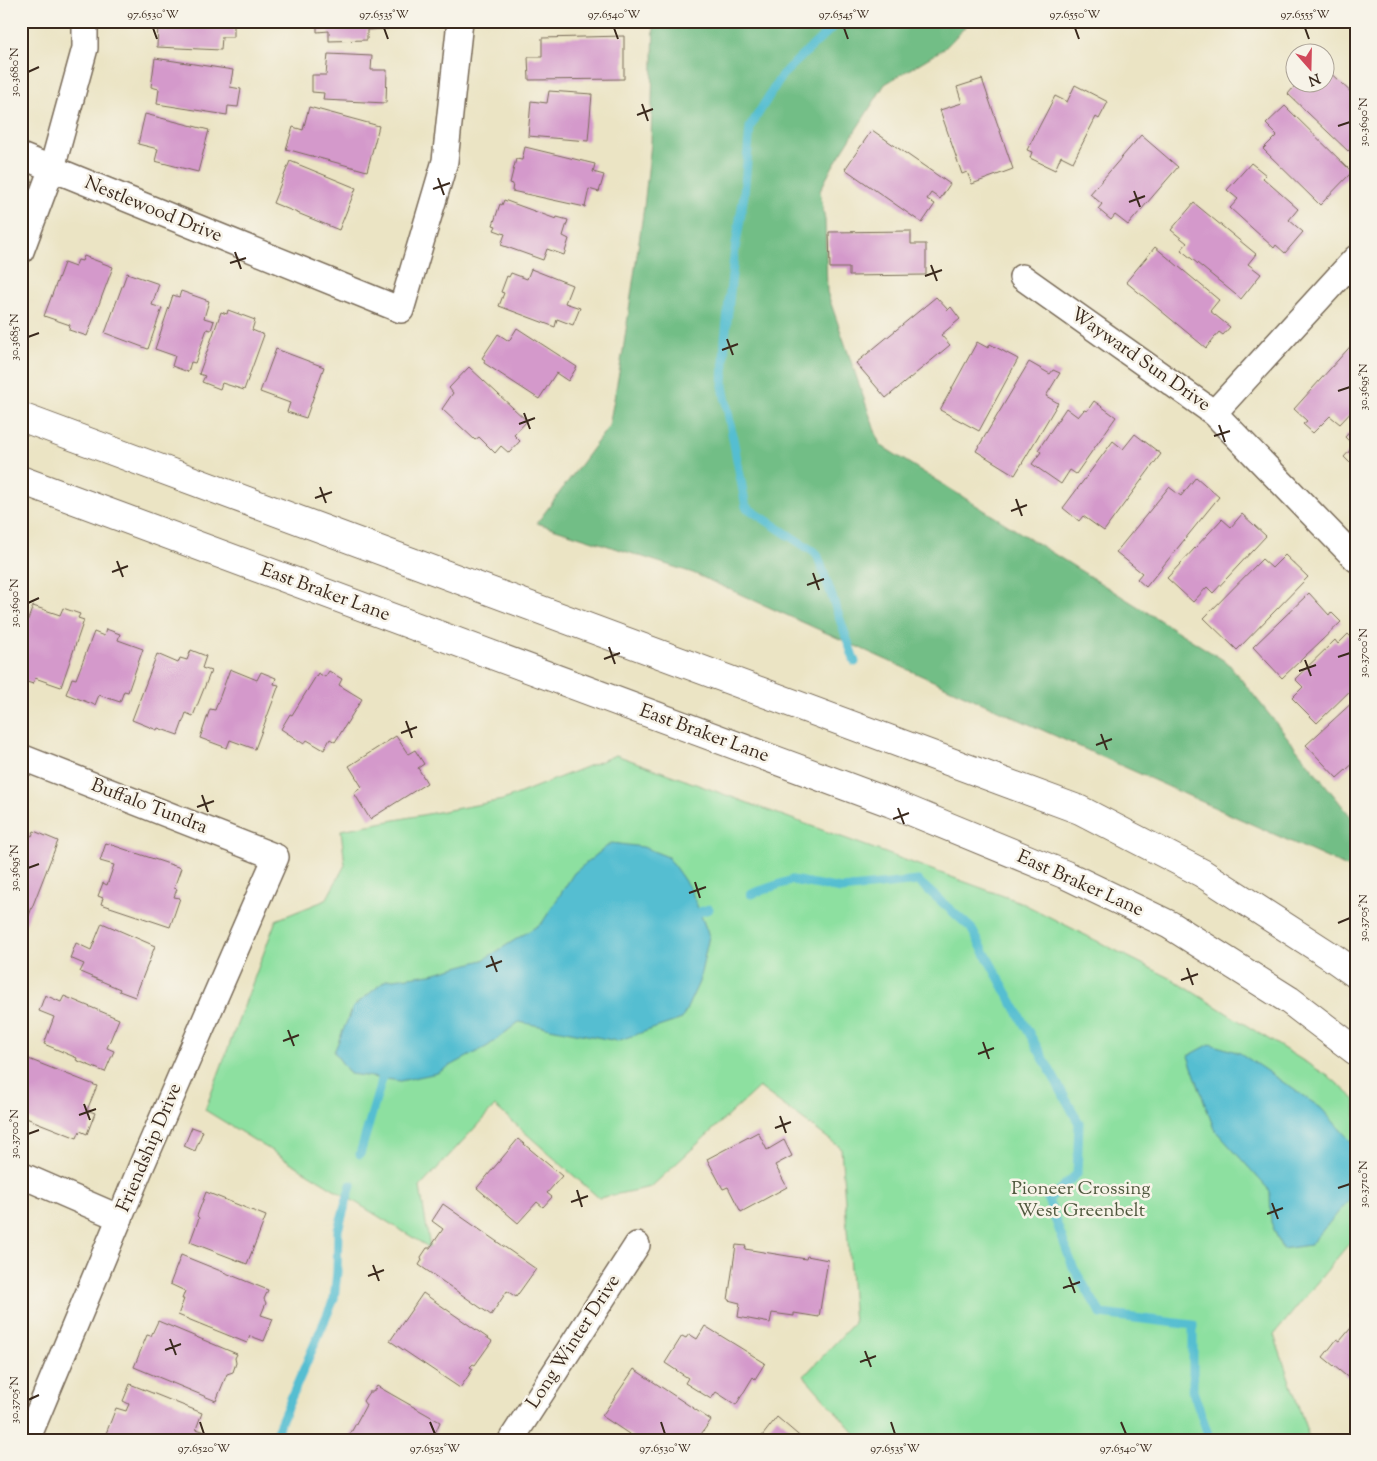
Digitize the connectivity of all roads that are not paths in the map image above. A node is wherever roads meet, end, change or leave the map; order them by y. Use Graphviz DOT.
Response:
graph roads {
  1 [pos="85,21"];
  2 [pos="460,21"];
  3 [pos="21,156"];
  4 [pos="52,168"];
  5 [pos="21,251"];
  6 [pos="1356,258"];
  7 [pos="1022,277"];
  8 [pos="1214,412"];
  9 [pos="21,418"];
  10 [pos="21,480"];
  11 [pos="1356,559"];
  12 [pos="21,757"];
  13 [pos="276,857"];
  14 [pos="1356,974"];
  15 [pos="1356,1051"];
  16 [pos="21,1175"];
  17 [pos="120,1218"];
  18 [pos="637,1245"];
  19 [pos="27,1440"];
  20 [pos="511,1440"];
  1 -- 4 [label="street"];
  2 -- 4 [label="street, Nestlewood Drive"];
  3 -- 4 [label="street, Nestlewood Drive"];
  4 -- 5 [label="street"];
  6 -- 8 [label="street"];
  7 -- 8 [label="street, Wayward Sun Drive"];
  8 -- 11 [label="street, Wayward Sun Drive"];
  9 -- 14 [label="street"];
  10 -- 15 [label="street, East Braker Lane"];
  12 -- 13 [label="street, Buffalo Tundra"];
  13 -- 17 [label="street, Friendship Drive"];
  16 -- 17 [label="street"];
  17 -- 19 [label="street, Friendship Drive"];
  18 -- 20 [label="street, Long Winter Drive"];
}
